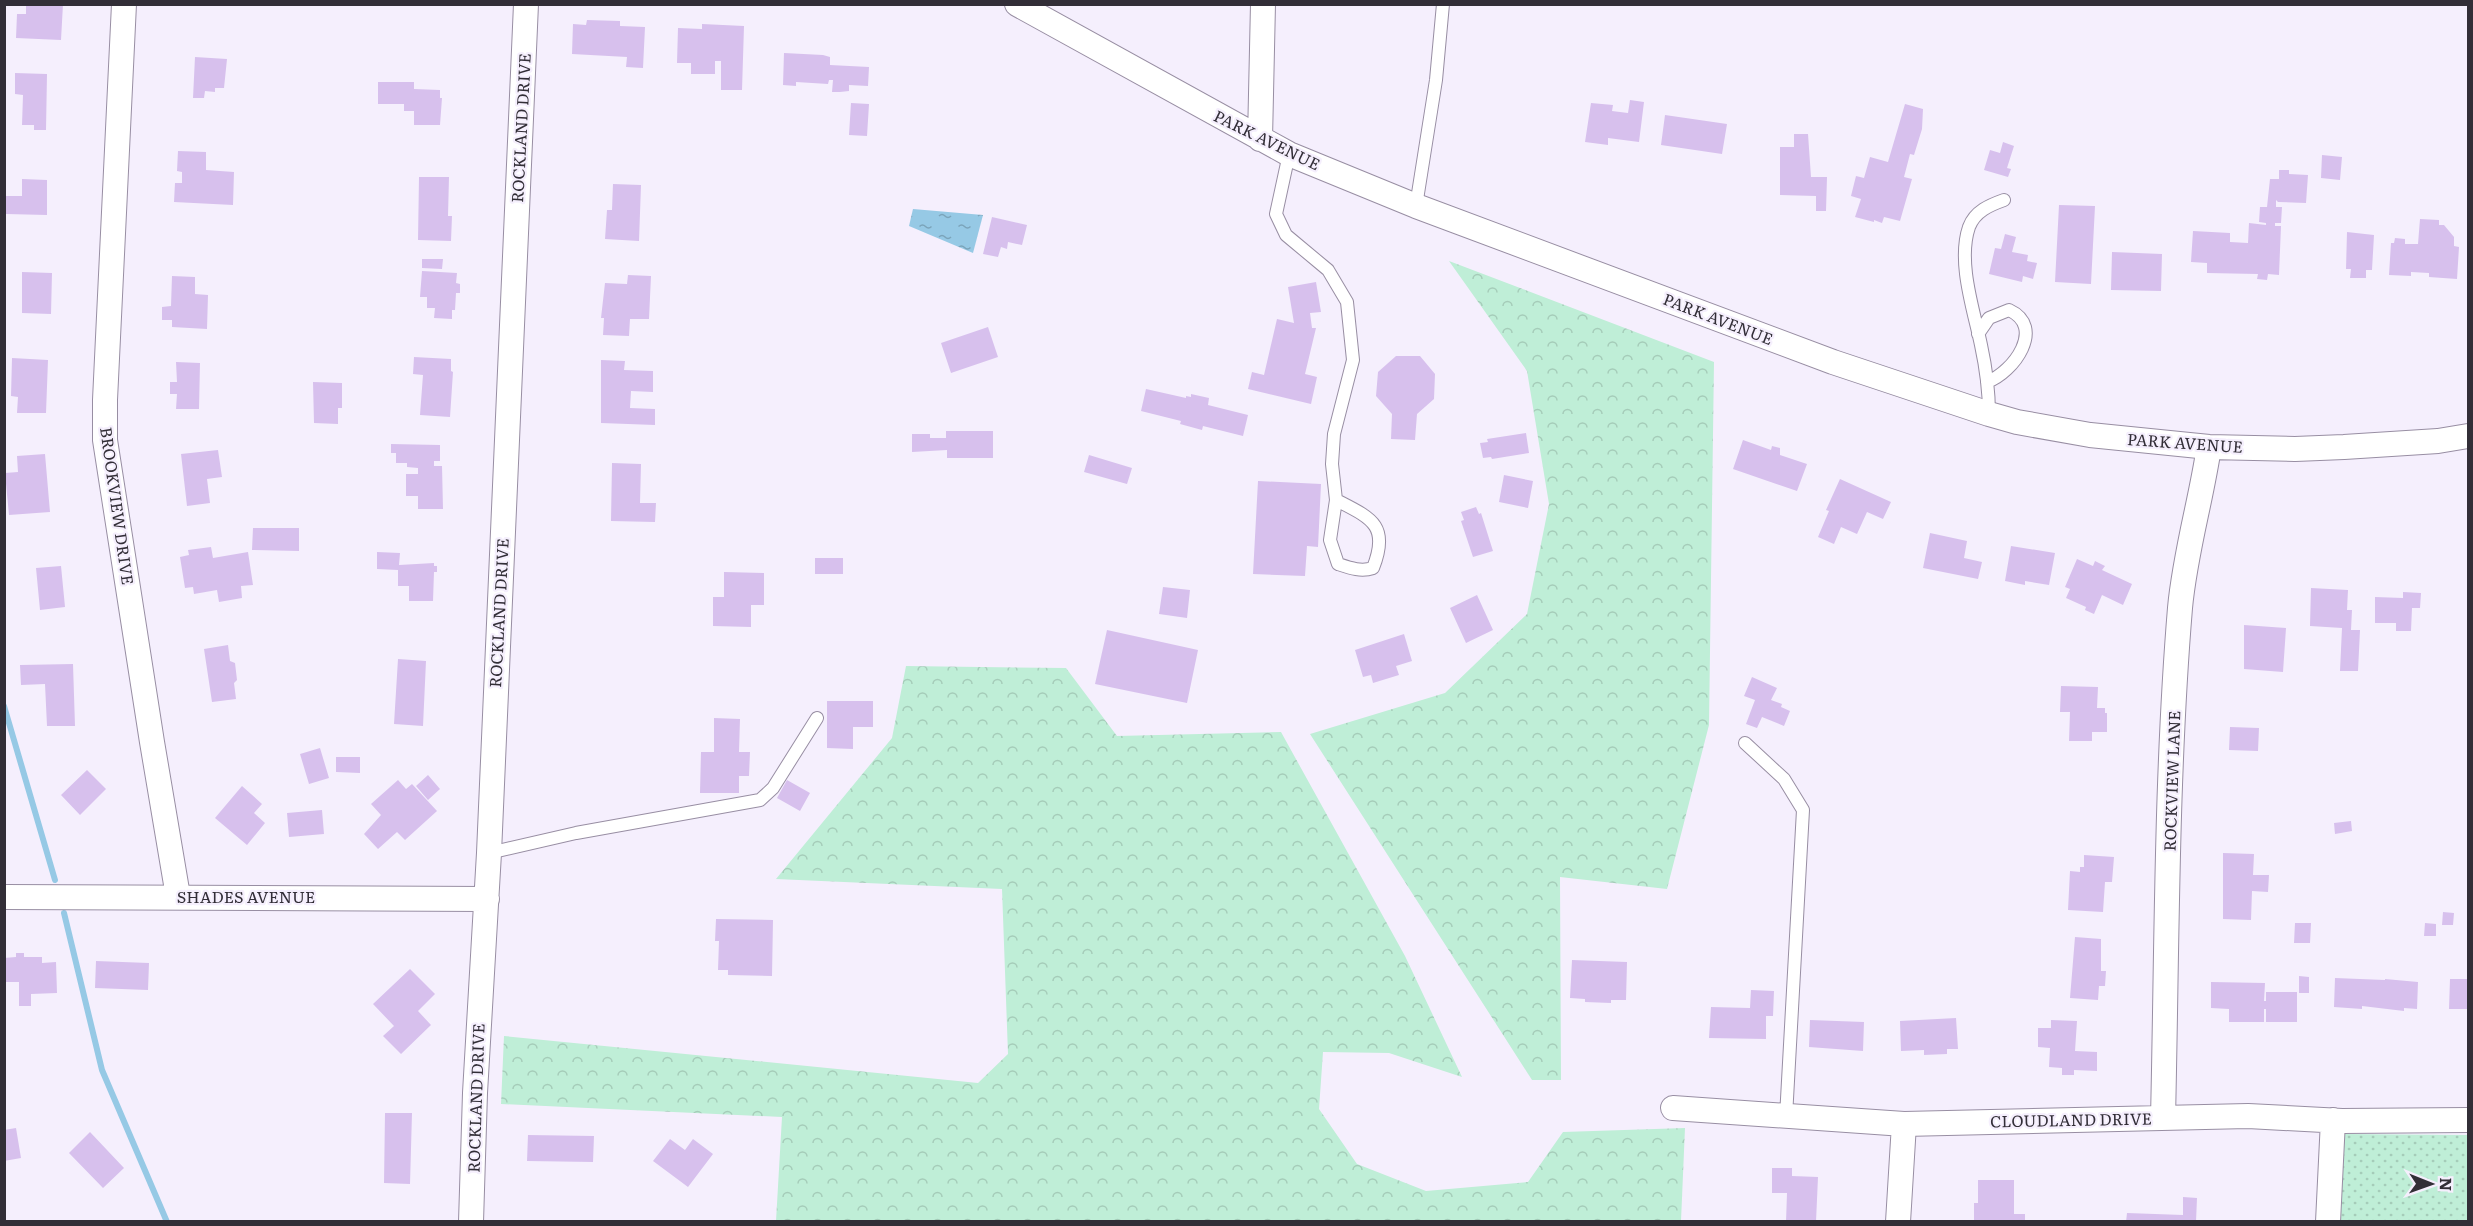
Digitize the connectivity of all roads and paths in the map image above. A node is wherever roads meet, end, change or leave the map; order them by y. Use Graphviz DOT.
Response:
graph roads {
  1 [pos="124,4"];
  2 [pos="526,4"];
  3 [pos="1017,4"];
  4 [pos="1263,4"];
  5 [pos="1443,4"];
  6 [pos="1260,139"];
  7 [pos="1289,154"];
  8 [pos="2004,200"];
  9 [pos="1416,206"];
  10 [pos="1978,334"];
  11 [pos="1987,382"];
  12 [pos="1989,414"];
  13 [pos="2469,436"];
  14 [pos="2209,447"];
  15 [pos="1336,500"];
  16 [pos="818,718"];
  17 [pos="1745,743"];
  18 [pos="489,853"];
  19 [pos="178,896"];
  20 [pos="4,897"];
  21 [pos="487,898"];
  22 [pos="1673,1108"];
  23 [pos="1786,1117"];
  24 [pos="2163,1118"];
  25 [pos="2333,1120"];
  26 [pos="2469,1120"];
  27 [pos="1904,1124"];
  28 [pos="471,1221"];
  29 [pos="1898,1221"];
  30 [pos="2328,1221"];
  1 -- 19 [label="street, BROOKVIEW DRIVE"];
  2 -- 18 [label="street, ROCKLAND DRIVE"];
  3 -- 6 [label="street, PARK AVENUE"];
  4 -- 6 [label="street"];
  5 -- 9 [label="lane"];
  6 -- 7 [label="street, PARK AVENUE"];
  7 -- 9 [label="street, PARK AVENUE"];
  7 -- 15 [label="lane"];
  8 -- 10 [label="lane"];
  9 -- 12 [label="street, PARK AVENUE"];
  10 -- 11 [label="lane"];
  10 -- 11 [label="lane"];
  11 -- 12 [label="lane"];
  12 -- 14 [label="street, PARK AVENUE"];
  13 -- 14 [label="street, PARK AVENUE"];
  14 -- 24 [label="street, ROCKVIEW LANE"];
  15 -- 15 [label="lane"];
  16 -- 18 [label="lane"];
  17 -- 23 [label="lane"];
  18 -- 21 [label="street, ROCKLAND DRIVE"];
  19 -- 20 [label="street, SHADES AVENUE"];
  19 -- 21 [label="street, SHADES AVENUE"];
  21 -- 28 [label="street, ROCKLAND DRIVE"];
  22 -- 23 [label="street, CLOUDLAND DRIVE"];
  23 -- 27 [label="street, CLOUDLAND DRIVE"];
  24 -- 25 [label="street, CLOUDLAND DRIVE"];
  24 -- 27 [label="street, CLOUDLAND DRIVE"];
  25 -- 26 [label="street, CLOUDLAND DRIVE"];
  25 -- 30 [label="street"];
  27 -- 29 [label="street"];
}
